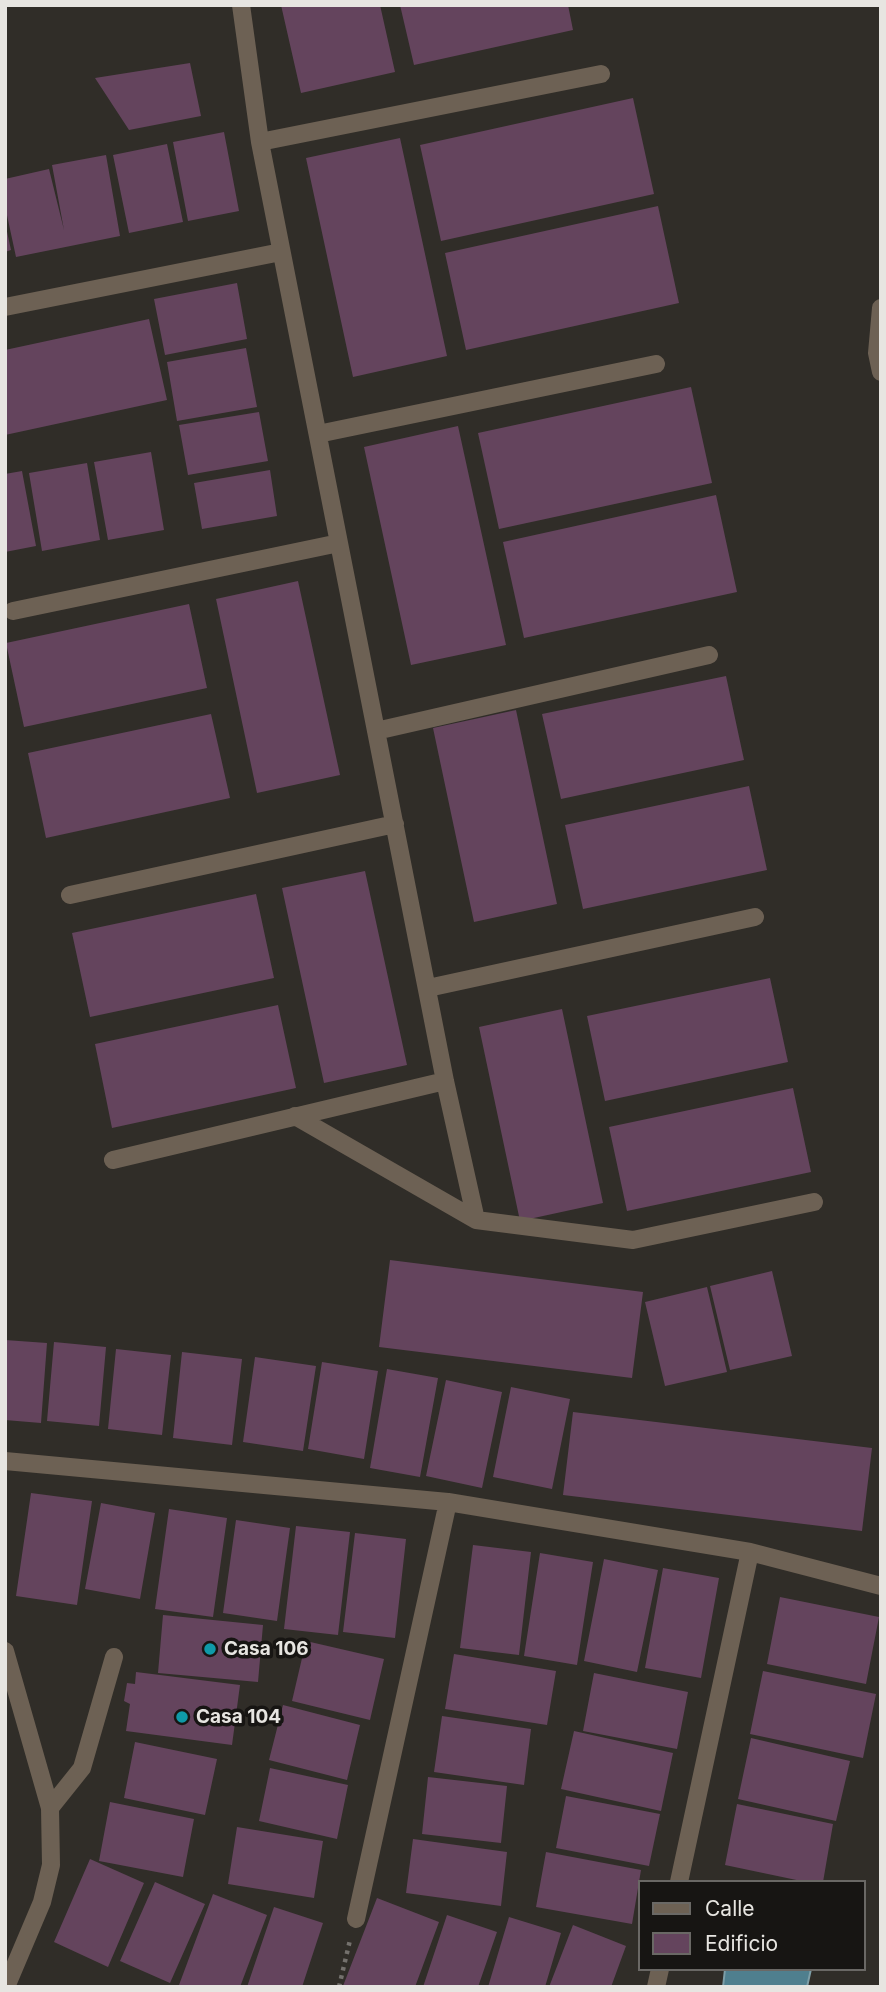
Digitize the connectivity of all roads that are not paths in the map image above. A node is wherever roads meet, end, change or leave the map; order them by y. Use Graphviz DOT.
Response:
graph roads {
  1 [pos="241,5"];
  2 [pos="601,74"];
  3 [pos="260,142"];
  4 [pos="281,252"];
  5 [pos="5,307"];
  6 [pos="881,309"];
  7 [pos="656,364"];
  8 [pos="881,372"];
  9 [pos="318,435"];
  10 [pos="339,542"];
  11 [pos="13,611"];
  12 [pos="709,655"];
  13 [pos="376,731"];
  14 [pos="395,824"];
  15 [pos="70,895"];
  16 [pos="755,917"];
  17 [pos="428,988"];
  18 [pos="445,1081"];
  19 [pos="295,1116"];
  20 [pos="113,1160"];
  21 [pos="814,1202"];
  22 [pos="476,1220"];
  23 [pos="5,1461"];
  24 [pos="448,1502"];
  25 [pos="750,1552"];
  26 [pos="881,1586"];
  27 [pos="5,1651"];
  28 [pos="114,1657"];
  29 [pos="50,1808"];
  30 [pos="679,1880"];
  31 [pos="356,1919"];
  32 [pos="6,1987"];
  1 -- 3 [label="street"];
  2 -- 3 [label="street"];
  3 -- 4 [label="street"];
  4 -- 5 [label="street"];
  4 -- 9 [label="street"];
  6 -- 8 [label="street"];
  7 -- 9 [label="street"];
  9 -- 10 [label="street"];
  10 -- 11 [label="street"];
  10 -- 13 [label="street"];
  12 -- 13 [label="street"];
  13 -- 14 [label="street"];
  14 -- 15 [label="street"];
  14 -- 17 [label="street"];
  16 -- 17 [label="street"];
  17 -- 18 [label="street"];
  18 -- 19 [label="street"];
  18 -- 22 [label="street"];
  19 -- 20 [label="street"];
  19 -- 22 [label="street"];
  21 -- 22 [label="street"];
  23 -- 24 [label="street"];
  24 -- 25 [label="street"];
  24 -- 31 [label="street"];
  25 -- 26 [label="street"];
  25 -- 30 [label="street"];
  27 -- 29 [label="street"];
  28 -- 29 [label="street"];
  29 -- 32 [label="street"];
}
